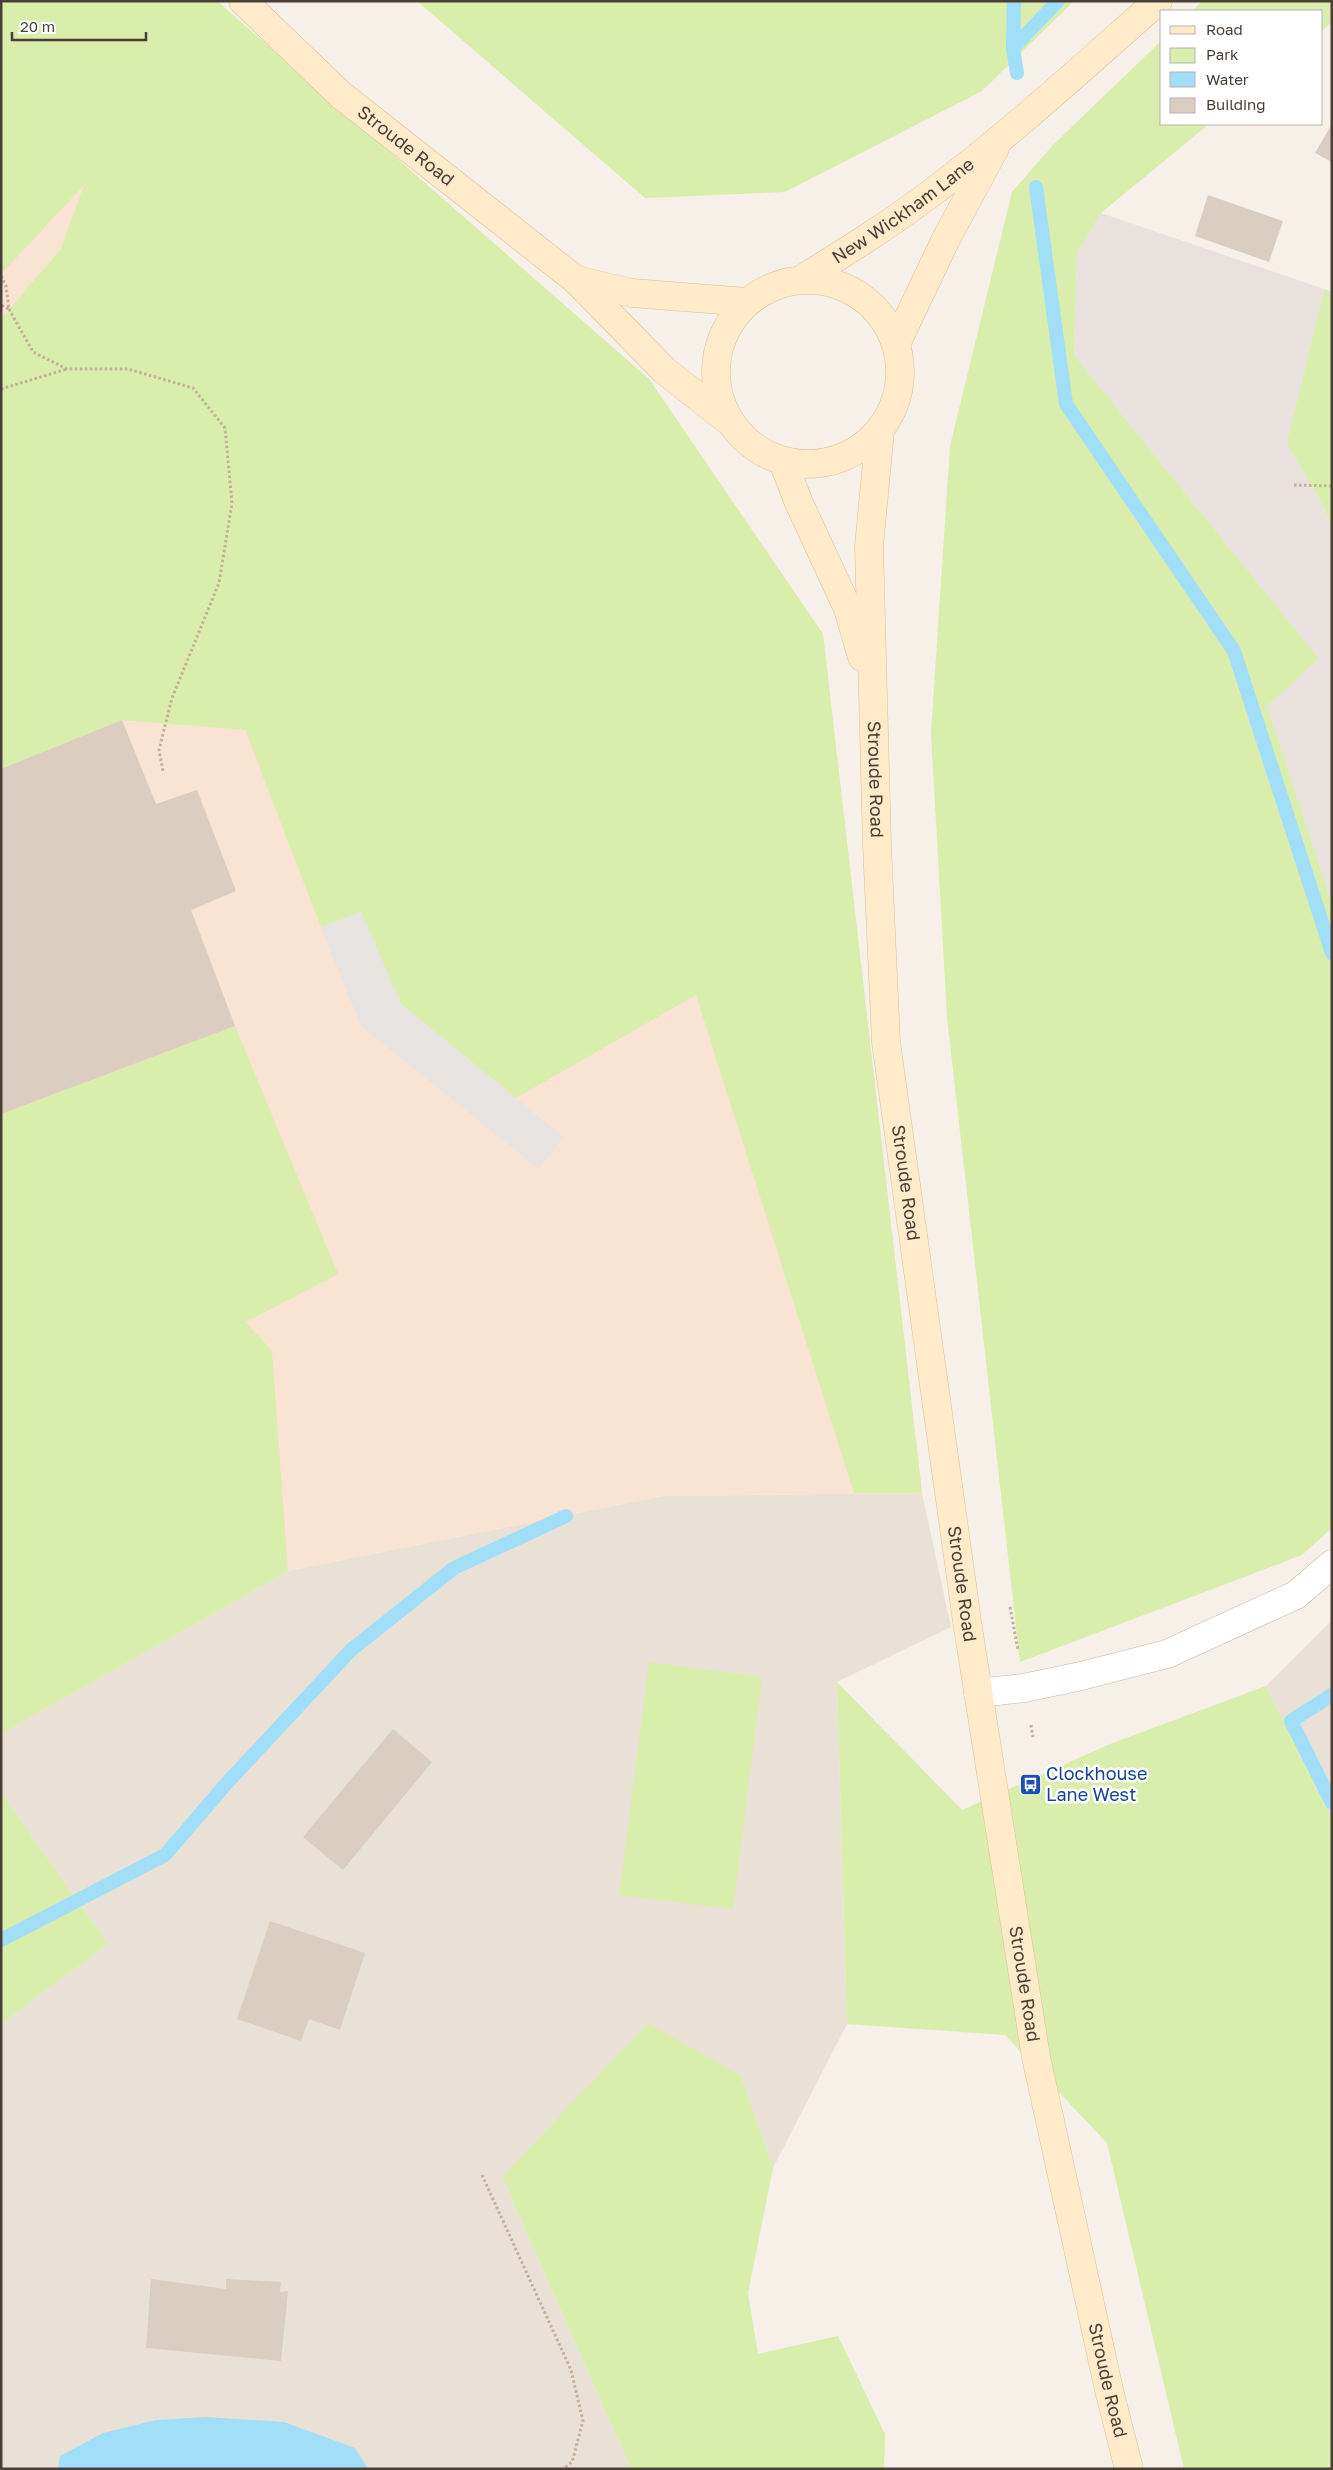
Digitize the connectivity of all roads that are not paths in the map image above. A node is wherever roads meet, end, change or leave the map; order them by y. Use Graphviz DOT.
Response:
graph roads {
  1 [pos="243,1"];
  2 [pos="1158,1"];
  3 [pos="1002,136"];
  4 [pos="576,280"];
  5 [pos="802,280"];
  6 [pos="747,302"];
  7 [pos="896,344"];
  8 [pos="727,420"];
  9 [pos="880,431"];
  10 [pos="783,462"];
  11 [pos="871,687"];
  12 [pos="1332,1564"];
  13 [pos="978,1693"];
  14 [pos="1129,2469"];
  1 -- 4 [label="street, Stroude Road"];
  2 -- 3 [label="street, New Wickham Lane"];
  3 -- 5 [label="street, New Wickham Lane"];
  3 -- 7 [label="street, New Wickham Lane"];
  4 -- 6 [label="street, Stroude Road"];
  4 -- 8 [label="street, Stroude Road"];
  5 -- 6 [label="street"];
  5 -- 7 [label="street"];
  6 -- 8 [label="street"];
  7 -- 9 [label="street"];
  8 -- 10 [label="street"];
  9 -- 10 [label="street"];
  9 -- 11 [label="street, Stroude Road"];
  10 -- 11 [label="street, Stroude Road"];
  11 -- 13 [label="street, Stroude Road"];
  12 -- 13 [label="street"];
  13 -- 14 [label="street, Stroude Road"];
}
